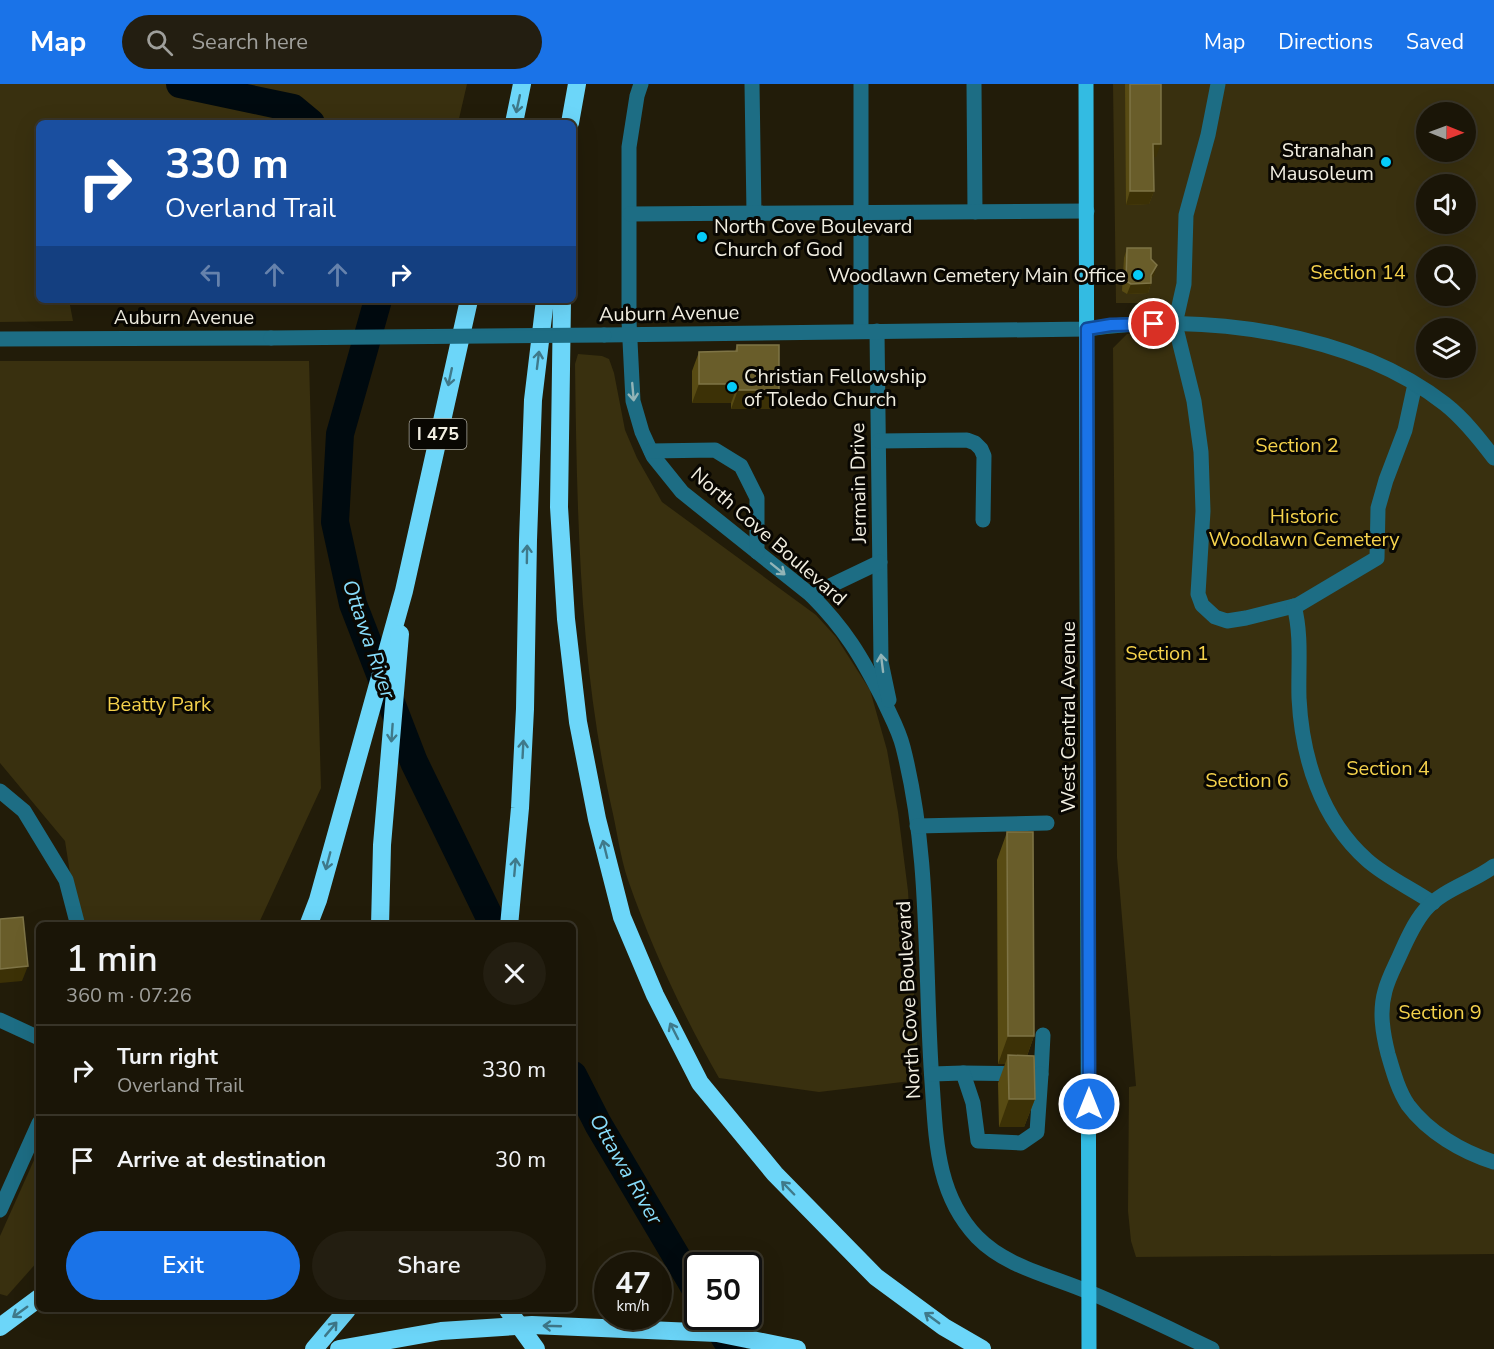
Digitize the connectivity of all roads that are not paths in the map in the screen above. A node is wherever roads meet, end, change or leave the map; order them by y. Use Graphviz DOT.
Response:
graph roads {
  1 [pos="522,84"];
  2 [pos="577,84"];
  3 [pos="641,84"];
  4 [pos="752,84"];
  5 [pos="861,84"];
  6 [pos="974,84"];
  7 [pos="1086,84"];
  8 [pos="1218,84"];
  9 [pos="515,120"];
  10 [pos="571,120"];
  11 [pos="1087,211"];
  12 [pos="975,212"];
  13 [pos="861,213"];
  14 [pos="630,214"];
  15 [pos="754,214"];
  16 [pos="468,303"];
  17 [pos="545,303"];
  18 [pos="562,303"];
  19 [pos="1175,324"];
  20 [pos="1087,329"];
  21 [pos="861,331"];
  22 [pos="877,331"];
  23 [pos="631,334"];
  24 [pos="0,339"];
  25 [pos="1415,384"];
  26 [pos="879,441"];
  27 [pos="651,451"];
  28 [pos="1494,458"];
  29 [pos="983,520"];
  30 [pos="757,552"];
  31 [pos="880,562"];
  32 [pos="404,591"];
  33 [pos="811,595"];
  34 [pos="1294,606"];
  35 [pos="893,721"];
  36 [pos="0,791"];
  37 [pos="1047,823"];
  38 [pos="917,826"];
  39 [pos="1494,866"];
  40 [pos="1433,903"];
  41 [pos="77,922"];
  42 [pos="310,922"];
  43 [pos="380,922"];
  44 [pos="509,922"];
  45 [pos="0,1020"];
  46 [pos="1042,1035"];
  47 [pos="36,1037"];
  48 [pos="963,1073"];
  49 [pos="932,1074"];
  50 [pos="1041,1074"];
  51 [pos="36,1130"];
  52 [pos="1494,1162"];
  53 [pos="0,1210"];
  54 [pos="1089,1292"];
  55 [pos="36,1300"];
  56 [pos="345,1312"];
  57 [pos="509,1312"];
  58 [pos="0,1327"];
  59 [pos="1089,1343"];
  60 [pos="314,1349"];
  61 [pos="339,1349"];
  62 [pos="536,1349"];
  63 [pos="797,1349"];
  64 [pos="982,1349"];
  65 [pos="1212,1349"];
  1 -- 9 [label="highway, one-way"];
  2 -- 10 [label="highway"];
  3 -- 14 [label="street, North Cove Boulevard"];
  4 -- 15 [label="street"];
  5 -- 13 [label="street"];
  6 -- 12 [label="street"];
  7 -- 11 [label="main road, West Central Avenue"];
  8 -- 19 [label="street"];
  11 -- 12 [label="street"];
  11 -- 20 [label="main road, West Central Avenue"];
  12 -- 13 [label="street"];
  13 -- 15 [label="street"];
  13 -- 21 [label="street"];
  14 -- 15 [label="street"];
  14 -- 23 [label="street, North Cove Boulevard"];
  16 -- 32 [label="highway, I 475, one-way"];
  44 -- 17 [label="highway, one-way"];
  64 -- 18 [label="highway, one-way"];
  19 -- 20 [label="street, Auburn Avenue"];
  19 -- 25 [label="street, Auburn Avenue"];
  19 -- 34 [label="street"];
  20 -- 22 [label="street, Auburn Avenue"];
  20 -- 54 [label="main road, West Central Avenue"];
  21 -- 22 [label="street, Auburn Avenue"];
  21 -- 23 [label="street, Auburn Avenue"];
  22 -- 26 [label="street, Jermain Drive"];
  23 -- 24 [label="street, Auburn Avenue, bridge"];
  23 -- 27 [label="street, North Cove Boulevard, one-way"];
  25 -- 28 [label="street, Auburn Avenue"];
  25 -- 34 [label="street"];
  26 -- 29 [label="street"];
  26 -- 31 [label="street, Jermain Drive"];
  27 -- 30 [label="street, North Cove Boulevard"];
  27 -- 30 [label="street"];
  30 -- 33 [label="street, North Cove Boulevard, one-way"];
  31 -- 33 [label="street, Jermain Drive"];
  35 -- 31 [label="street, Jermain Drive, one-way"];
  32 -- 42 [label="highway, one-way"];
  32 -- 43 [label="highway, one-way"];
  33 -- 35 [label="street, North Cove Boulevard"];
  34 -- 40 [label="street"];
  35 -- 38 [label="street, North Cove Boulevard"];
  36 -- 41 [label="street"];
  37 -- 38 [label="street"];
  38 -- 49 [label="street, North Cove Boulevard"];
  39 -- 40 [label="street"];
  40 -- 52 [label="street"];
  45 -- 47 [label="street"];
  46 -- 50 [label="street"];
  48 -- 49 [label="street"];
  48 -- 50 [label="street"];
  48 -- 50 [label="street"];
  49 -- 54 [label="street, North Cove Boulevard"];
  51 -- 53 [label="street"];
  54 -- 59 [label="main road, West Central Avenue"];
  54 -- 65 [label="street, North Cove Boulevard"];
  55 -- 58 [label="highway, one-way"];
  60 -- 56 [label="highway, one-way"];
  57 -- 62 [label="highway, bridge"];
  63 -- 61 [label="highway, one-way"];
}
